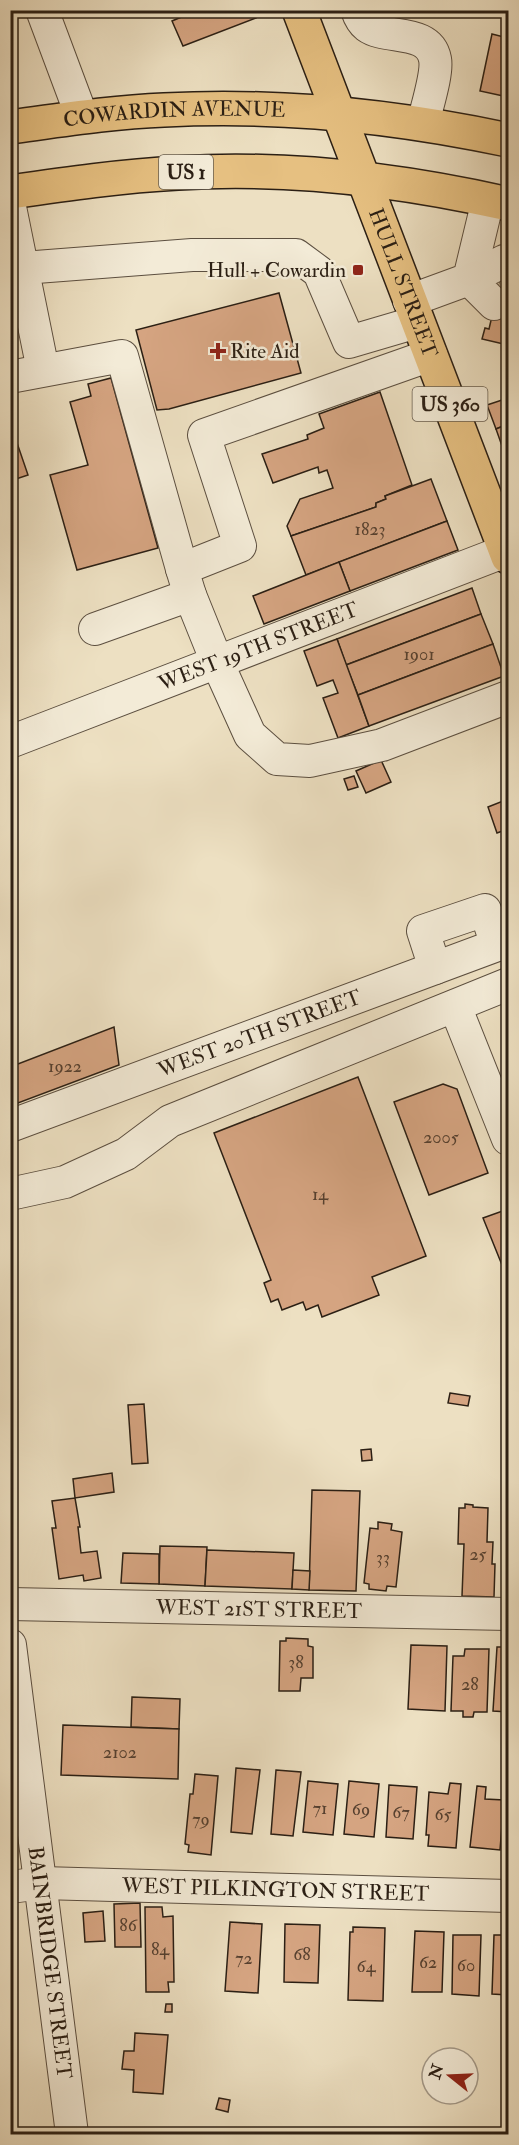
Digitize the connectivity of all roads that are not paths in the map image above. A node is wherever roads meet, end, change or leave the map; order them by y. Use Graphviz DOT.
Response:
graph roads {
  1 [pos="42,10"];
  2 [pos="357,10"];
  3 [pos="307,13"];
  4 [pos="338,113"];
  5 [pos="82,117"];
  6 [pos="423,124"];
  7 [pos="10,127"];
  8 [pos="508,140"];
  9 [pos="363,180"];
  10 [pos="10,192"];
  11 [pos="498,202"];
  12 [pos="10,207"];
  13 [pos="23,268"];
  14 [pos="413,311"];
  15 [pos="430,356"];
  16 [pos="43,370"];
  17 [pos="10,377"];
  18 [pos="508,553"];
  19 [pos="186,582"];
  20 [pos="95,629"];
  21 [pos="217,662"];
  22 [pos="508,697"];
  23 [pos="10,742"];
  24 [pos="503,943"];
  25 [pos="508,984"];
  26 [pos="455,1006"];
  27 [pos="148,1074"];
  28 [pos="170,1121"];
  29 [pos="10,1126"];
  30 [pos="508,1139"];
  31 [pos="10,1194"];
  32 [pos="10,1604"];
  33 [pos="508,1614"];
  34 [pos="10,1645"];
  35 [pos="42,1883"];
  36 [pos="10,1887"];
  37 [pos="508,1896"];
  38 [pos="72,2134"];
  1 -- 5 [label="street"];
  2 -- 6 [label="street"];
  3 -- 4 [label="main road, HULL STREET / US 360"];
  4 -- 5 [label="main road, COWARDIN AVENUE"];
  4 -- 6 [label="main road, COWARDIN AVENUE"];
  4 -- 9 [label="main road, HULL STREET / US 360"];
  5 -- 7 [label="main road, COWARDIN AVENUE"];
  6 -- 8 [label="main road, COWARDIN AVENUE"];
  9 -- 10 [label="main road, US 1"];
  9 -- 11 [label="main road, US 1"];
  9 -- 14 [label="main road, HULL STREET / US 360"];
  11 -- 14 [label="street"];
  12 -- 13 [label="street"];
  13 -- 14 [label="street"];
  13 -- 16 [label="street"];
  14 -- 15 [label="main road, HULL STREET / US 360"];
  15 -- 18 [label="main road, HULL STREET / US 360"];
  15 -- 19 [label="street"];
  16 -- 17 [label="street"];
  16 -- 19 [label="street"];
  18 -- 21 [label="street, WEST 19TH STREET"];
  19 -- 20 [label="street"];
  19 -- 21 [label="street"];
  21 -- 22 [label="street"];
  21 -- 23 [label="street, WEST 19TH STREET"];
  24 -- 27 [label="street, WEST 20TH STREET"];
  25 -- 26 [label="street"];
  26 -- 28 [label="street"];
  26 -- 30 [label="street"];
  27 -- 28 [label="street"];
  27 -- 29 [label="street, WEST 20TH STREET"];
  28 -- 31 [label="street"];
  32 -- 33 [label="street, WEST 21ST STREET"];
  34 -- 35 [label="street, BAINBRIDGE STREET"];
  35 -- 36 [label="street, WEST PILKINGTON STREET"];
  35 -- 37 [label="street, WEST PILKINGTON STREET"];
  35 -- 38 [label="street, BAINBRIDGE STREET"];
}
